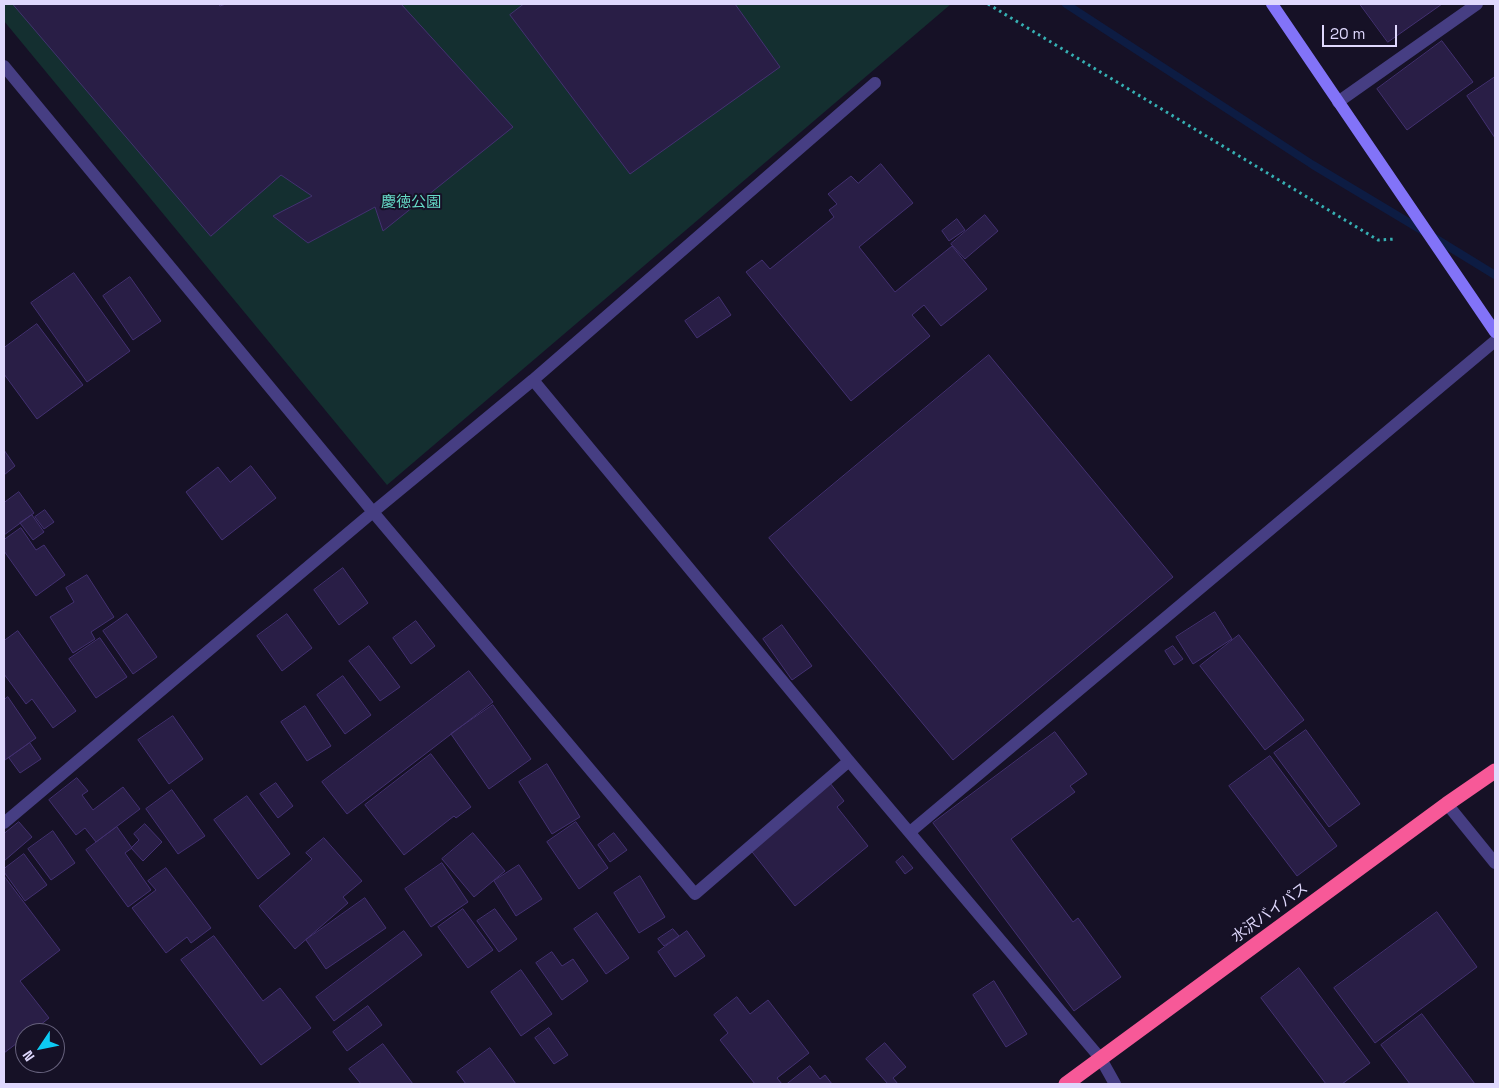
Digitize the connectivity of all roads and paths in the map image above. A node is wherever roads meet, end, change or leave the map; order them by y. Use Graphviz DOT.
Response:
graph roads {
  1 [pos="988,4"];
  2 [pos="1272,4"];
  3 [pos="1476,4"];
  4 [pos="4,66"];
  5 [pos="875,83"];
  6 [pos="1338,102"];
  7 [pos="1395,239"];
  8 [pos="1495,332"];
  9 [pos="1495,341"];
  10 [pos="533,380"];
  11 [pos="373,512"];
  12 [pos="849,762"];
  13 [pos="1495,771"];
  14 [pos="1447,804"];
  15 [pos="4,823"];
  16 [pos="910,832"];
  17 [pos="1495,863"];
  18 [pos="1101,1059"];
  19 [pos="1066,1084"];
  20 [pos="1115,1084"];
  1 -- 7 [label="path"];
  2 -- 6 [label="street"];
  3 -- 6 [label="street"];
  4 -- 11 [label="street"];
  5 -- 10 [label="street"];
  6 -- 8 [label="street"];
  9 -- 16 [label="street"];
  10 -- 11 [label="street"];
  10 -- 12 [label="street"];
  11 -- 12 [label="street"];
  11 -- 15 [label="street"];
  12 -- 16 [label="street"];
  13 -- 14 [label="highway, 水沢バイパス"];
  14 -- 17 [label="street"];
  14 -- 18 [label="highway, 水沢バイパス"];
  16 -- 18 [label="street"];
  18 -- 19 [label="highway, 水沢バイパス"];
  18 -- 20 [label="street"];
}
